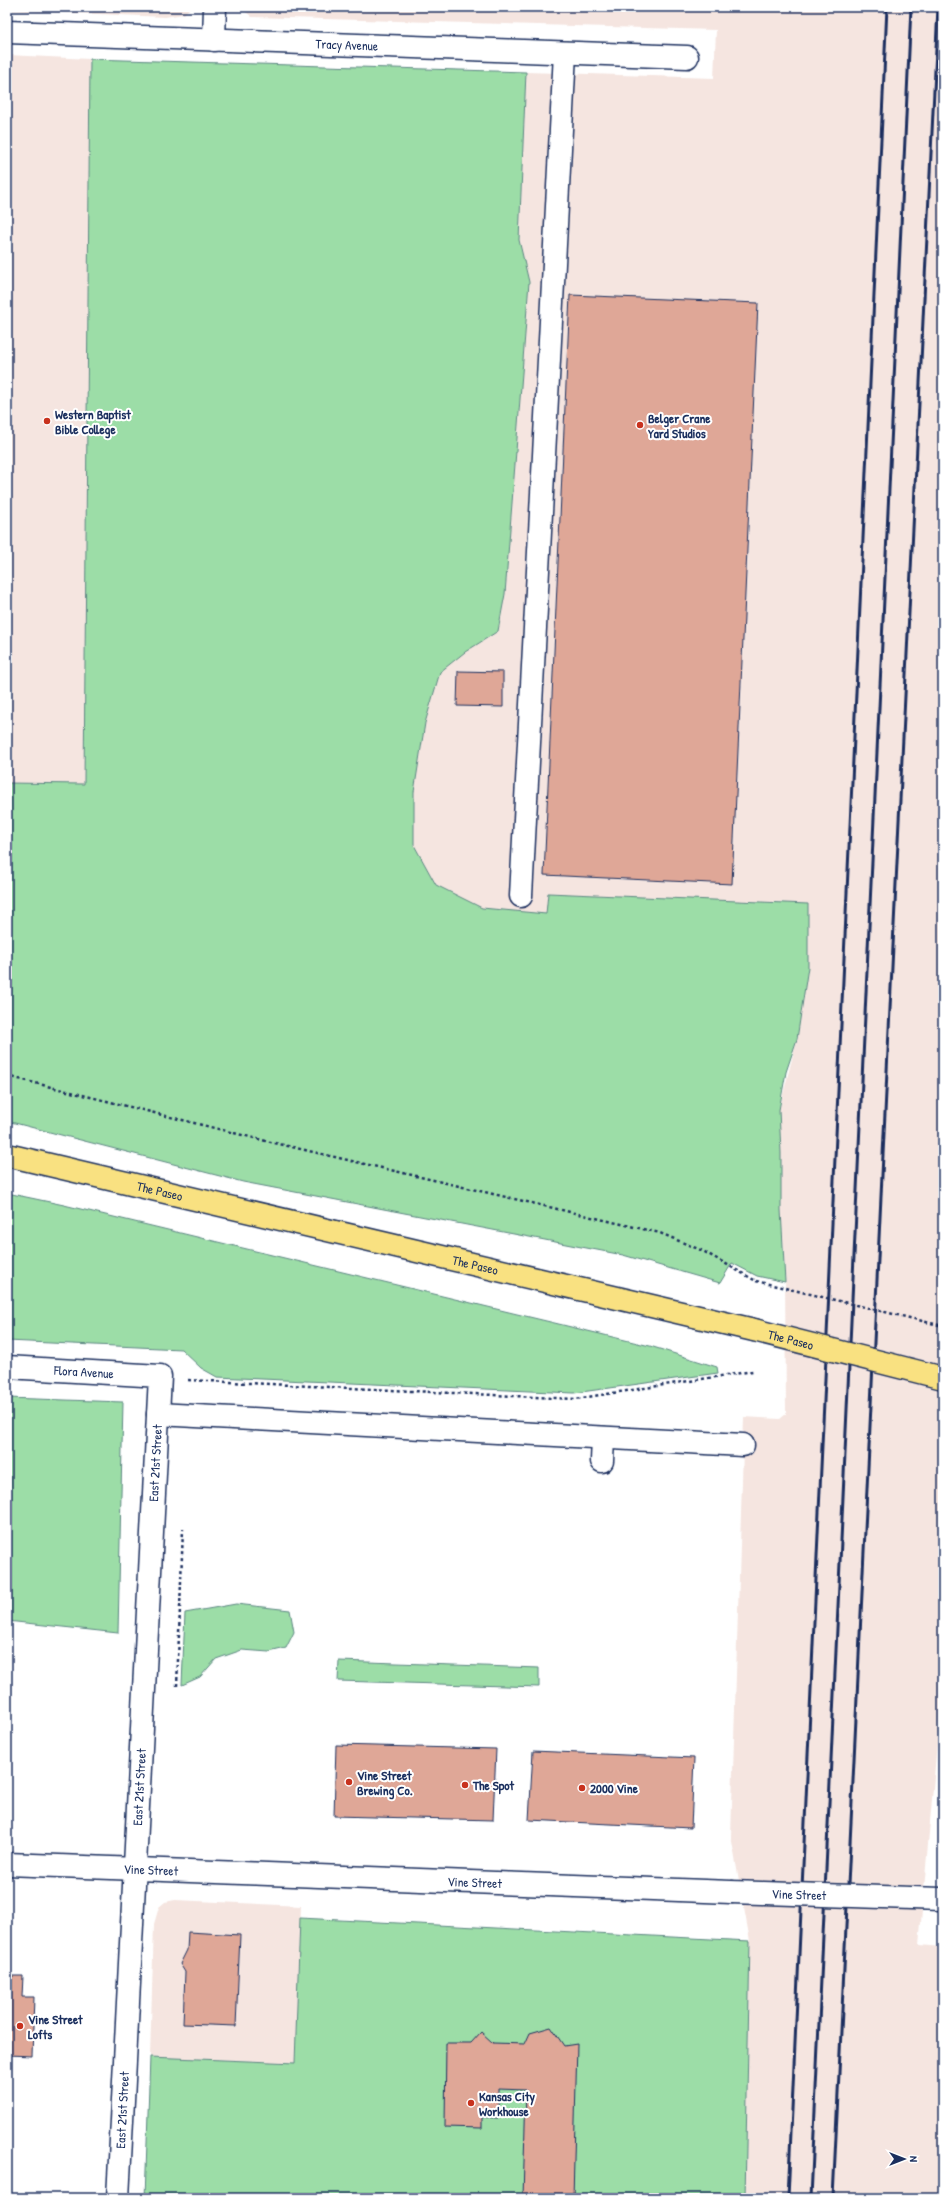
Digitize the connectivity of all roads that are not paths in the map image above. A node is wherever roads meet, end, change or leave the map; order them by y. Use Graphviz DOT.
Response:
graph roads {
  1 [pos="215,7"];
  2 [pos="7,32"];
  3 [pos="214,40"];
  4 [pos="565,53"];
  5 [pos="687,57"];
  6 [pos="521,896"];
  7 [pos="7,1155"];
  8 [pos="7,1367"];
  9 [pos="160,1376"];
  10 [pos="943,1378"];
  11 [pos="158,1414"];
  12 [pos="603,1438"];
  13 [pos="743,1445"];
  14 [pos="602,1461"];
  15 [pos="7,1864"];
  16 [pos="134,1869"];
  17 [pos="942,1899"];
  18 [pos="118,2198"];
  1 -- 3 [label="street"];
  2 -- 3 [label="street, Tracy Avenue"];
  3 -- 4 [label="street, Tracy Avenue"];
  4 -- 5 [label="street, Tracy Avenue"];
  4 -- 6 [label="street"];
  7 -- 10 [label="main road, The Paseo, bridge"];
  8 -- 9 [label="street, Flora Avenue"];
  9 -- 11 [label="street, East 21st Street"];
  11 -- 12 [label="street"];
  11 -- 16 [label="street, East 21st Street"];
  12 -- 13 [label="street"];
  12 -- 14 [label="street"];
  15 -- 16 [label="street, Vine Street"];
  16 -- 17 [label="street, Vine Street, bridge"];
  16 -- 18 [label="street, East 21st Street"];
}
